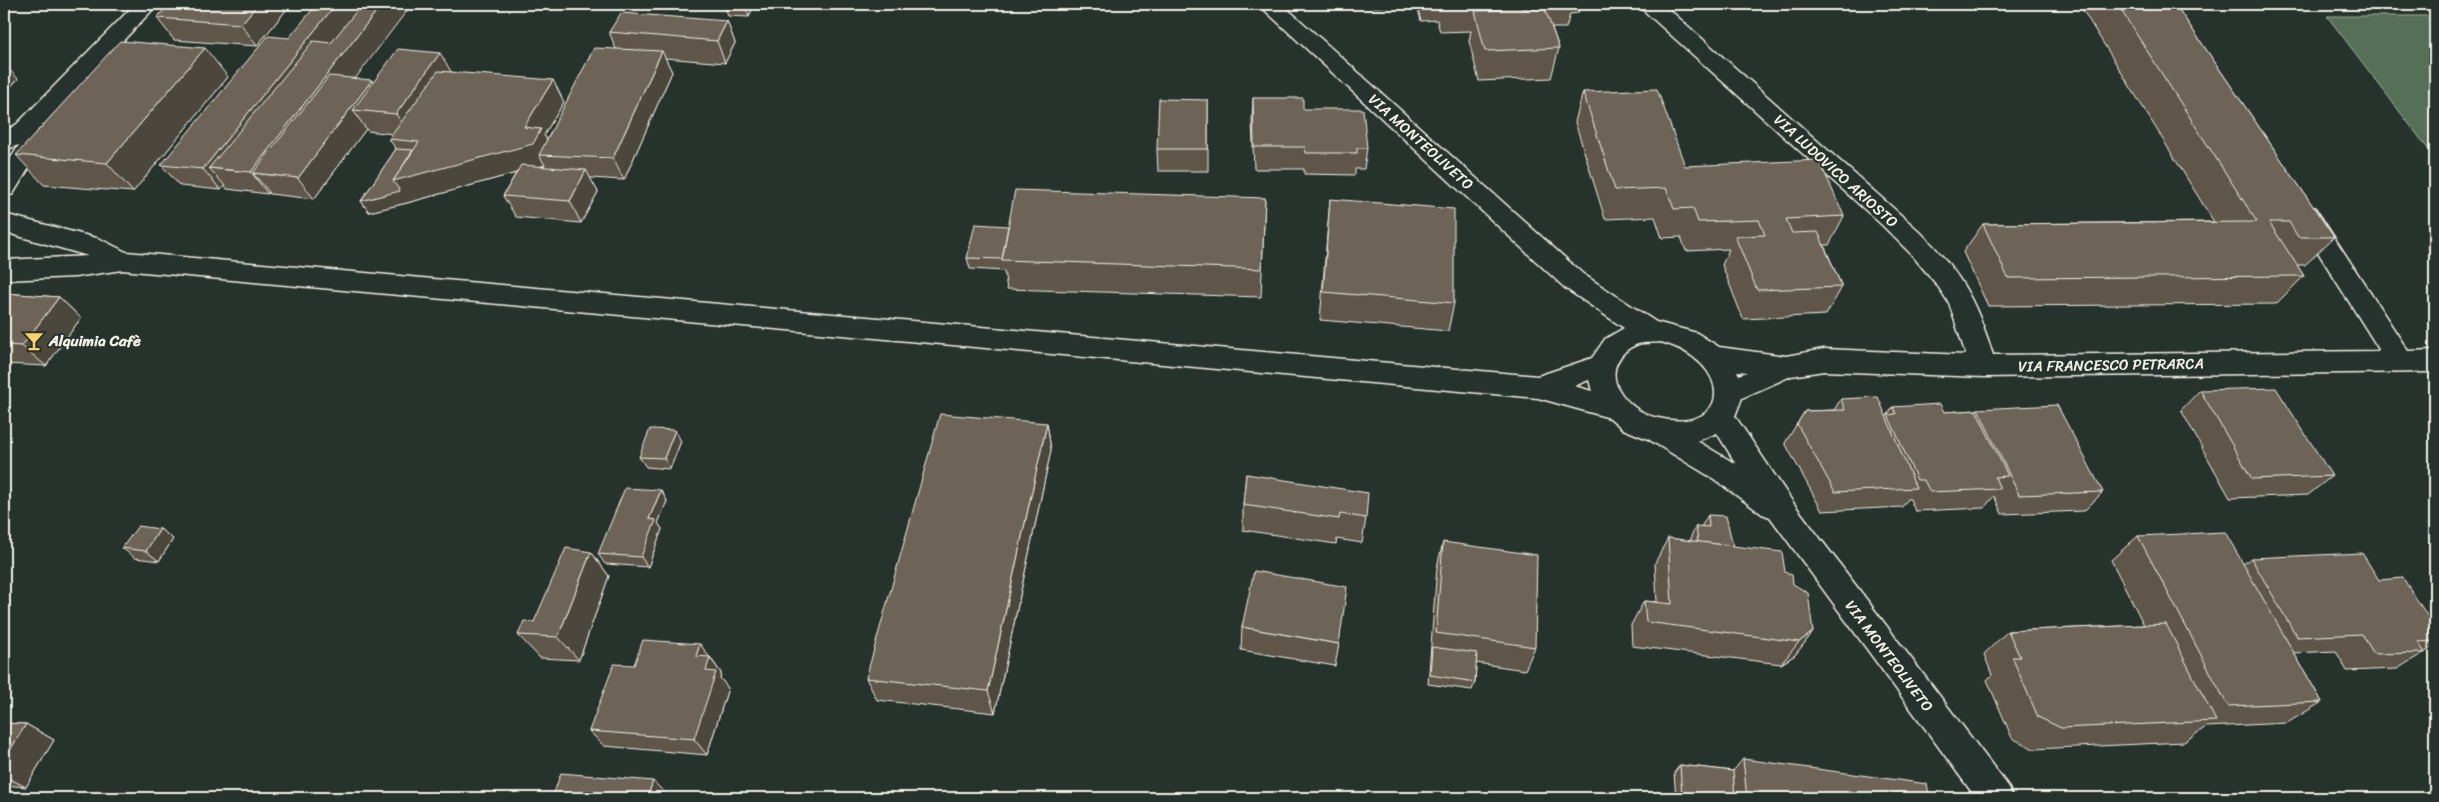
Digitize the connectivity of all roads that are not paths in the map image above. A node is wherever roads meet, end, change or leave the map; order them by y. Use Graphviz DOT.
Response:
graph roads {
  1 [pos="147,4"];
  2 [pos="1269,4"];
  3 [pos="1650,4"];
  4 [pos="25,130"];
  5 [pos="4,142"];
  6 [pos="4,188"];
  7 [pos="2296,198"];
  8 [pos="4,222"];
  9 [pos="4,234"];
  10 [pos="122,261"];
  11 [pos="4,270"];
  12 [pos="1574,281"];
  13 [pos="1652,333"];
  14 [pos="1609,354"];
  15 [pos="1713,356"];
  16 [pos="2435,361"];
  17 [pos="2401,362"];
  18 [pos="1787,366"];
  19 [pos="1983,366"];
  20 [pos="1538,387"];
  21 [pos="1730,391"];
  22 [pos="1618,409"];
  23 [pos="1721,417"];
  24 [pos="1651,428"];
  25 [pos="1784,513"];
  26 [pos="1996,798"];
  1 -- 4 [label="street"];
  2 -- 12 [label="street, VIA MONTEOLIVETO"];
  3 -- 19 [label="street, VIA LUDOVICO ARIOSTO"];
  4 -- 5 [label="street"];
  4 -- 6 [label="street"];
  7 -- 17 [label="street"];
  8 -- 9 [label="street"];
  8 -- 10 [label="street"];
  10 -- 11 [label="street"];
  10 -- 20 [label="street"];
  12 -- 13 [label="street, VIA MONTEOLIVETO"];
  12 -- 14 [label="street, VIA MONTEOLIVETO"];
  13 -- 14 [label="street"];
  13 -- 15 [label="street"];
  14 -- 20 [label="street"];
  14 -- 22 [label="street"];
  15 -- 18 [label="street, VIA FRANCESCO PETRARCA"];
  15 -- 21 [label="street"];
  16 -- 17 [label="street, VIA FRANCESCO PETRARCA"];
  17 -- 19 [label="street, VIA FRANCESCO PETRARCA"];
  18 -- 19 [label="street, VIA FRANCESCO PETRARCA"];
  18 -- 21 [label="street, VIA FRANCESCO PETRARCA"];
  20 -- 22 [label="street"];
  21 -- 23 [label="street"];
  22 -- 24 [label="street"];
  23 -- 24 [label="street"];
  23 -- 25 [label="street, VIA MONTEOLIVETO"];
  24 -- 25 [label="street, VIA MONTEOLIVETO"];
  25 -- 26 [label="street, VIA MONTEOLIVETO"];
}
